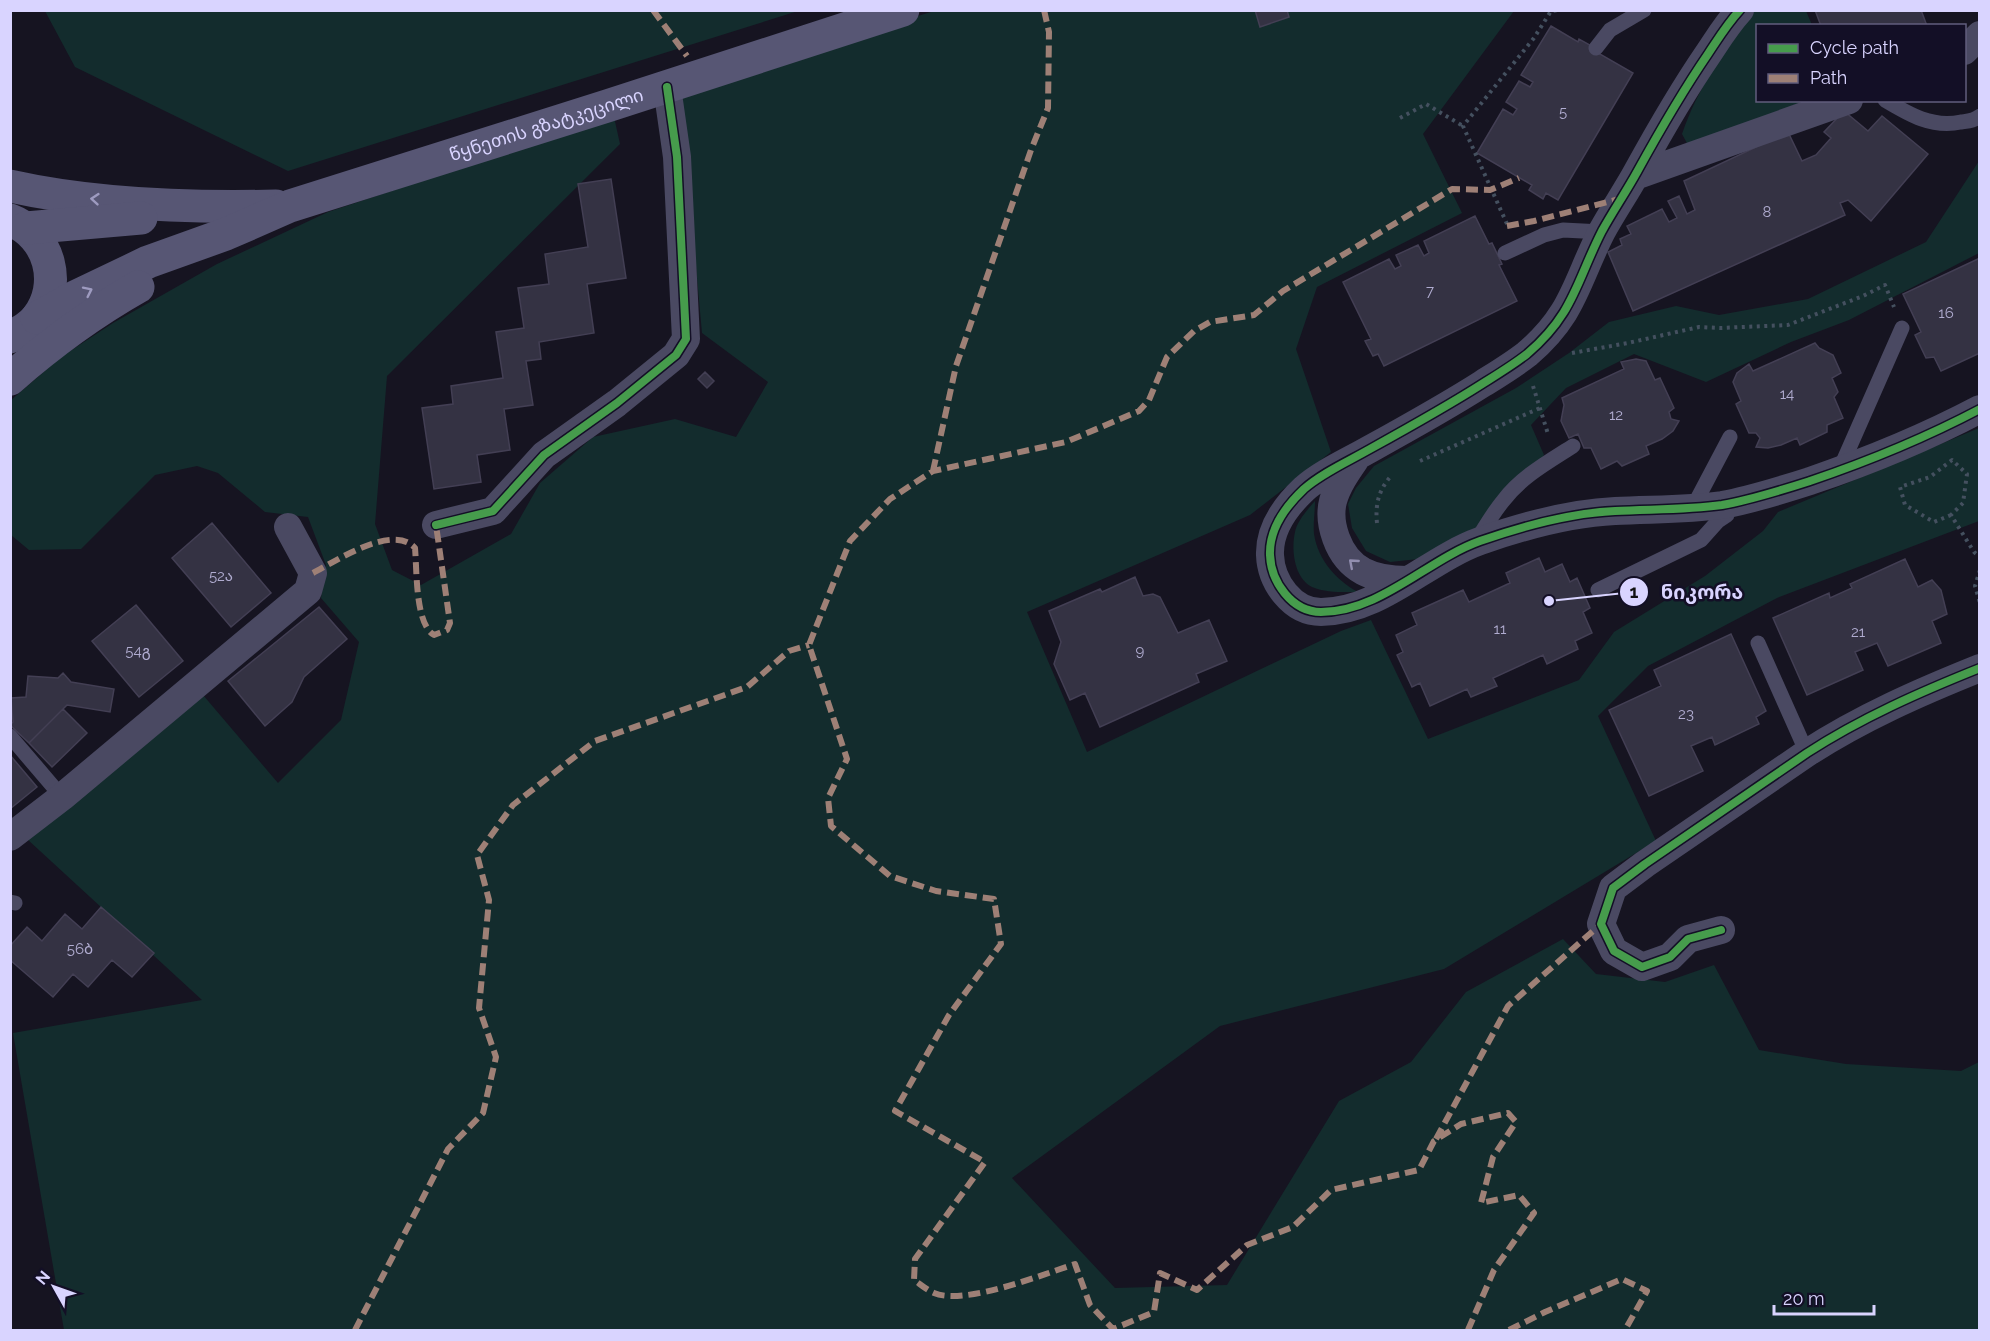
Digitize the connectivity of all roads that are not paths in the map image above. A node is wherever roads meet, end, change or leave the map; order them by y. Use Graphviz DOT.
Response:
graph roads {
  1 [pos="903,10"];
  2 [pos="1644,10"];
  3 [pos="1740,10"];
  4 [pos="1980,35"];
  5 [pos="1596,48"];
  6 [pos="1966,50"];
  7 [pos="668,87"];
  8 [pos="1843,102"];
  9 [pos="1889,102"];
  10 [pos="1980,117"];
  11 [pos="1635,176"];
  12 [pos="10,186"];
  13 [pos="290,206"];
  14 [pos="195,208"];
  15 [pos="18,224"];
  16 [pos="1602,232"];
  17 [pos="226,234"];
  18 [pos="1505,253"];
  19 [pos="37,318"];
  20 [pos="1902,328"];
  21 [pos="10,337"];
  22 [pos="10,379"];
  23 [pos="1980,409"];
  24 [pos="1730,437"];
  25 [pos="1573,446"];
  26 [pos="1358,456"];
  27 [pos="1839,471"];
  28 [pos="1728,504"];
  29 [pos="1692,509"];
  30 [pos="436,525"];
  31 [pos="288,527"];
  32 [pos="1475,543"];
  33 [pos="1407,580"];
  34 [pos="1598,590"];
  35 [pos="1758,644"];
  36 [pos="1980,668"];
  37 [pos="10,736"];
  38 [pos="1807,753"];
  39 [pos="62,797"];
  40 [pos="10,837"];
  41 [pos="1721,930"];
  1 -- 7 [label="main road, წყნეთის გზატკეცილი"];
  2 -- 5 [label="lane"];
  3 -- 11 [label="street"];
  4 -- 6 [label="street"];
  7 -- 13 [label="main road, წყნეთის გზატკეცილი"];
  7 -- 30 [label="street"];
  8 -- 11 [label="street"];
  9 -- 10 [label="lane"];
  11 -- 16 [label="street"];
  14 -- 12 [label="main road, one-way"];
  13 -- 14 [label="main road"];
  13 -- 17 [label="main road, წყნეთის გზატკეცილი"];
  14 -- 15 [label="main road"];
  15 -- 19 [label="main road"];
  16 -- 18 [label="lane"];
  16 -- 26 [label="street"];
  19 -- 17 [label="main road, one-way"];
  17 -- 22 [label="main road"];
  19 -- 21 [label="main road"];
  20 -- 27 [label="lane"];
  23 -- 27 [label="street"];
  24 -- 29 [label="lane"];
  25 -- 32 [label="lane"];
  33 -- 26 [label="street, one-way"];
  26 -- 33 [label="street"];
  27 -- 28 [label="street"];
  28 -- 29 [label="street"];
  28 -- 34 [label="lane"];
  29 -- 32 [label="street"];
  31 -- 39 [label="street"];
  32 -- 33 [label="street"];
  35 -- 38 [label="lane"];
  36 -- 38 [label="street"];
  37 -- 39 [label="lane"];
  38 -- 41 [label="street"];
  39 -- 40 [label="street"];
}
